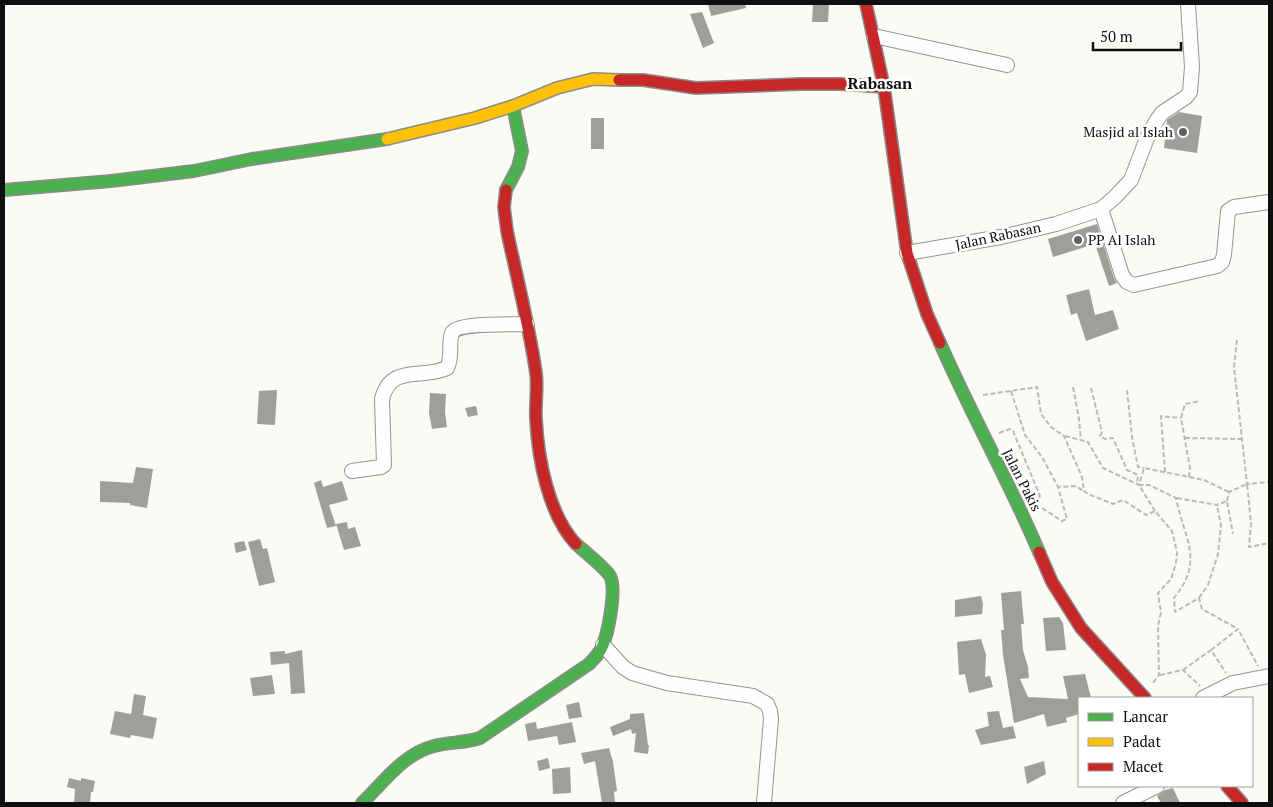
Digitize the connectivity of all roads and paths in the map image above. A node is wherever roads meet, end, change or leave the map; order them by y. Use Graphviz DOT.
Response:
graph roads {
  1 [pos="866,4"];
  2 [pos="1188,4"];
  3 [pos="874,36"];
  4 [pos="1008,65"];
  5 [pos="884,88"];
  6 [pos="513,106"];
  7 [pos="4,190"];
  8 [pos="1269,202"];
  9 [pos="1101,209"];
  10 [pos="907,253"];
  11 [pos="527,324"];
  12 [pos="1237,340"];
  13 [pos="1073,387"];
  14 [pos="1092,388"];
  15 [pos="1127,390"];
  16 [pos="1011,391"];
  17 [pos="965,398"];
  18 [pos="1200,401"];
  19 [pos="1181,418"];
  20 [pos="1064,436"];
  21 [pos="985,438"];
  22 [pos="1185,438"];
  23 [pos="1241,439"];
  24 [pos="1081,441"];
  25 [pos="1144,468"];
  26 [pos="352,471"];
  27 [pos="1165,472"];
  28 [pos="1188,477"];
  29 [pos="1269,482"];
  30 [pos="1138,484"];
  31 [pos="1247,484"];
  32 [pos="1058,488"];
  33 [pos="1084,491"];
  34 [pos="1229,492"];
  35 [pos="1176,498"];
  36 [pos="1227,501"];
  37 [pos="1218,505"];
  38 [pos="1155,511"];
  39 [pos="1233,534"];
  40 [pos="1269,543"];
  41 [pos="1199,598"];
  42 [pos="1238,628"];
  43 [pos="602,645"];
  44 [pos="1211,650"];
  45 [pos="1183,670"];
  46 [pos="1159,675"];
  47 [pos="1267,677"];
  48 [pos="1233,683"];
  49 [pos="1144,697"];
  50 [pos="1206,697"];
  51 [pos="1155,787"];
  52 [pos="1228,787"];
  53 [pos="362,803"];
  54 [pos="764,803"];
  55 [pos="1124,803"];
  56 [pos="1242,803"];
  1 -- 3 [label="street"];
  2 -- 9 [label="street, Jalan Rabasan"];
  3 -- 4 [label="street"];
  3 -- 5 [label="street"];
  5 -- 6 [label="street"];
  5 -- 10 [label="street"];
  6 -- 7 [label="street"];
  6 -- 11 [label="street"];
  8 -- 9 [label="street"];
  9 -- 10 [label="street, Jalan Rabasan"];
  10 -- 17 [label="street, Jalan Pakis"];
  11 -- 26 [label="street"];
  11 -- 43 [label="street"];
  12 -- 23 [label="path"];
  13 -- 24 [label="path"];
  14 -- 30 [label="path"];
  15 -- 25 [label="path"];
  16 -- 17 [label="path"];
  16 -- 20 [label="path"];
  16 -- 32 [label="path"];
  17 -- 21 [label="street, Jalan Pakis"];
  18 -- 19 [label="path"];
  19 -- 27 [label="path"];
  19 -- 28 [label="path"];
  20 -- 24 [label="path"];
  20 -- 33 [label="path"];
  21 -- 32 [label="path"];
  21 -- 49 [label="street, Jalan Pakis"];
  22 -- 23 [label="path"];
  23 -- 31 [label="path"];
  24 -- 30 [label="path"];
  25 -- 27 [label="path"];
  25 -- 30 [label="path"];
  27 -- 28 [label="path"];
  28 -- 34 [label="path"];
  29 -- 31 [label="path"];
  30 -- 35 [label="path"];
  30 -- 38 [label="path"];
  31 -- 34 [label="path"];
  31 -- 40 [label="path"];
  32 -- 33 [label="path"];
  33 -- 38 [label="path"];
  34 -- 36 [label="path"];
  35 -- 37 [label="path"];
  35 -- 41 [label="path"];
  36 -- 37 [label="path"];
  36 -- 39 [label="path"];
  37 -- 41 [label="path"];
  38 -- 46 [label="path"];
  41 -- 42 [label="path"];
  42 -- 44 [label="path"];
  42 -- 47 [label="path"];
  43 -- 53 [label="street"];
  43 -- 54 [label="street"];
  44 -- 45 [label="path"];
  44 -- 48 [label="path"];
  45 -- 46 [label="path"];
  45 -- 50 [label="path"];
  46 -- 49 [label="path"];
  47 -- 48 [label="street"];
  48 -- 50 [label="street"];
  51 -- 55 [label="street"];
  52 -- 56 [label="street"];
}
